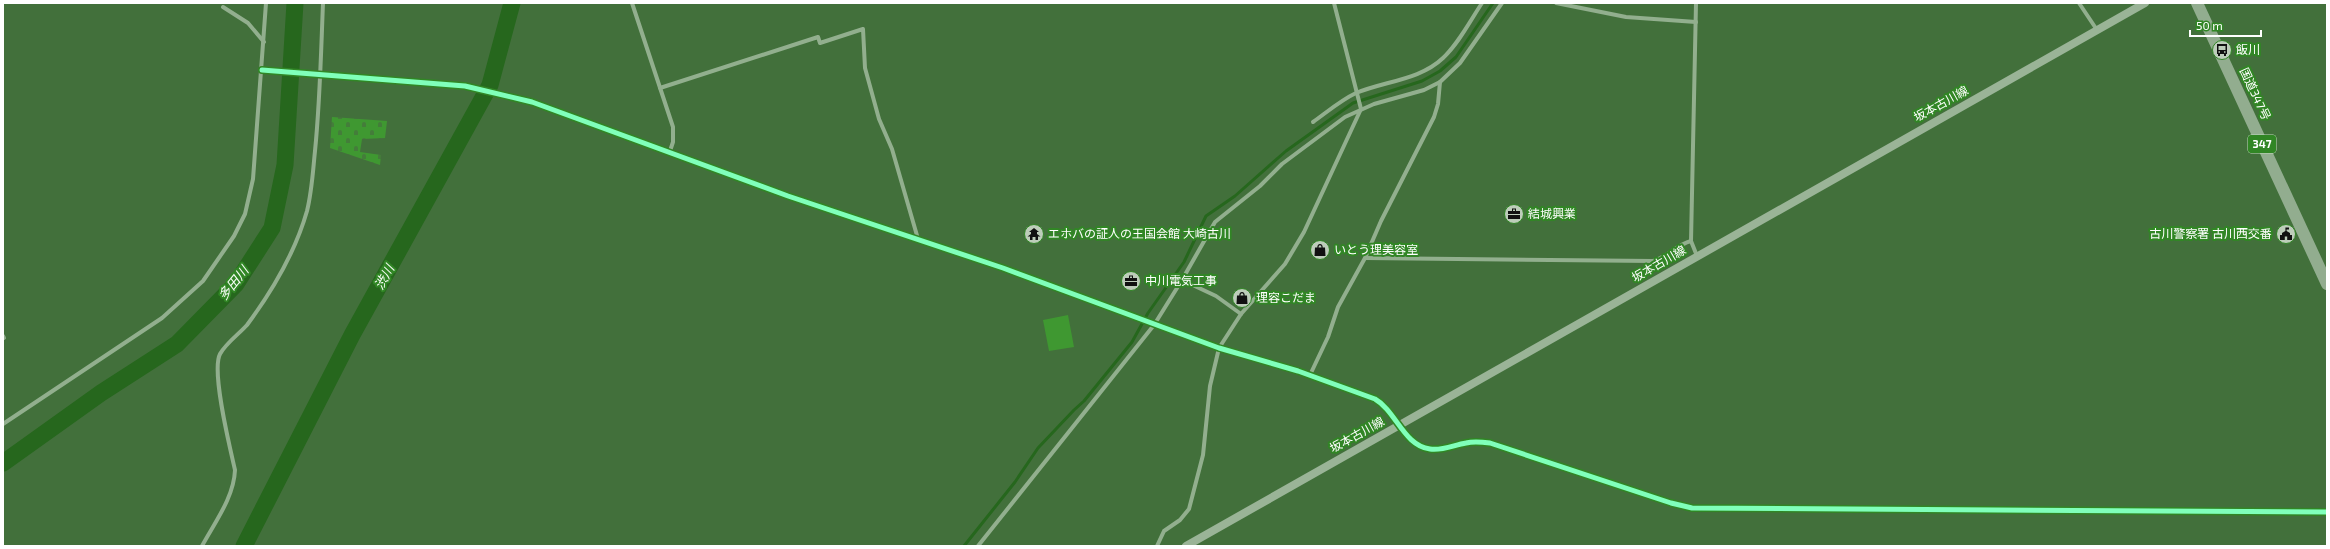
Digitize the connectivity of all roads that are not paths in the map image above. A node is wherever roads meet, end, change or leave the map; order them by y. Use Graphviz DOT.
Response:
graph roads {
  1 [pos="266,3"];
  2 [pos="323,3"];
  3 [pos="632,3"];
  4 [pos="1334,3"];
  5 [pos="1482,3"];
  6 [pos="1502,3"];
  7 [pos="1556,3"];
  8 [pos="1696,3"];
  9 [pos="2079,3"];
  10 [pos="2145,3"];
  11 [pos="2197,3"];
  12 [pos="222,7"];
  13 [pos="1696,22"];
  14 [pos="2097,31"];
  15 [pos="264,42"];
  16 [pos="262,70"];
  17 [pos="318,73"];
  18 [pos="1440,82"];
  19 [pos="660,88"];
  20 [pos="1357,95"];
  21 [pos="1361,107"];
  22 [pos="1313,122"];
  23 [pos="670,152"];
  24 [pos="918,240"];
  25 [pos="1691,241"];
  26 [pos="1697,256"];
  27 [pos="1365,258"];
  28 [pos="1182,280"];
  29 [pos="2327,284"];
  30 [pos="1241,314"];
  31 [pos="1151,324"];
  32 [pos="1218,348"];
  33 [pos="1310,375"];
  34 [pos="3,424"];
  35 [pos="1399,425"];
  36 [pos="2327,512"];
  37 [pos="202,546"];
  38 [pos="978,546"];
  39 [pos="1157,546"];
  40 [pos="1186,546"];
  1 -- 15 [label="street"];
  2 -- 17 [label="street"];
  3 -- 19 [label="street"];
  4 -- 20 [label="street"];
  5 -- 20 [label="street"];
  6 -- 18 [label="street"];
  7 -- 13 [label="street"];
  8 -- 13 [label="street"];
  9 -- 14 [label="street"];
  10 -- 14 [label="main road, 坂本古川線"];
  11 -- 29 [label="highway, 国道347号 / 347"];
  12 -- 15 [label="street"];
  13 -- 25 [label="street"];
  14 -- 26 [label="main road, 坂本古川線"];
  15 -- 16 [label="street"];
  16 -- 17 [label="street"];
  16 -- 34 [label="street"];
  17 -- 23 [label="street"];
  17 -- 37 [label="street"];
  18 -- 21 [label="street"];
  18 -- 27 [label="street"];
  19 -- 23 [label="street"];
  19 -- 24 [label="street"];
  20 -- 21 [label="street"];
  20 -- 22 [label="street"];
  21 -- 28 [label="street"];
  21 -- 30 [label="street"];
  23 -- 24 [label="street"];
  24 -- 31 [label="street"];
  25 -- 26 [label="street"];
  25 -- 27 [label="street"];
  26 -- 35 [label="main road, 坂本古川線"];
  27 -- 33 [label="street"];
  28 -- 30 [label="street"];
  28 -- 31 [label="street"];
  30 -- 32 [label="street"];
  31 -- 32 [label="street"];
  31 -- 38 [label="street"];
  32 -- 33 [label="street"];
  32 -- 39 [label="street"];
  33 -- 35 [label="street"];
  35 -- 36 [label="street"];
  35 -- 40 [label="main road, 坂本古川線"];
}
